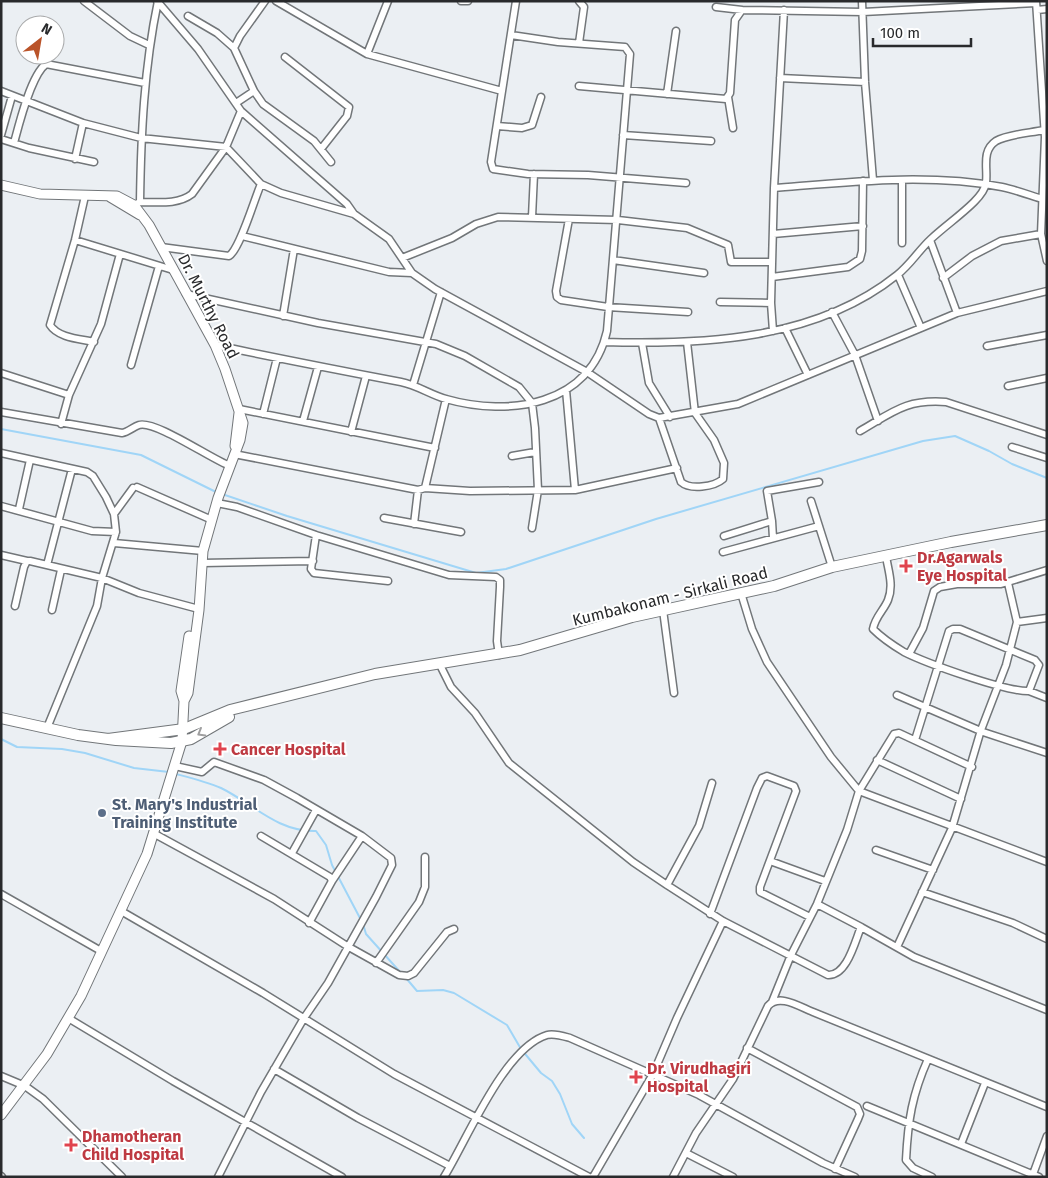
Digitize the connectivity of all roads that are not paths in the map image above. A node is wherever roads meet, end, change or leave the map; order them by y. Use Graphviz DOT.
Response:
graph roads {
  1 [pos="84,1"];
  2 [pos="265,1"];
  3 [pos="276,1"];
  4 [pos="388,1"];
  5 [pos="461,1"];
  6 [pos="468,1"];
  7 [pos="516,1"];
  8 [pos="580,1"];
  9 [pos="764,1"];
  10 [pos="862,1"];
  11 [pos="158,2"];
  12 [pos="992,4"];
  13 [pos="1036,5"];
  14 [pos="716,6"];
  15 [pos="1047,9"];
  16 [pos="742,10"];
  17 [pos="765,10"];
  18 [pos="784,10"];
  19 [pos="863,12"];
  20 [pos="188,16"];
  21 [pos="676,31"];
  22 [pos="511,35"];
  23 [pos="579,42"];
  24 [pos="149,45"];
  25 [pos="234,48"];
  26 [pos="1043,53"];
  27 [pos="367,54"];
  28 [pos="285,57"];
  29 [pos="780,78"];
  30 [pos="865,82"];
  31 [pos="145,83"];
  32 [pos="578,86"];
  33 [pos="626,90"];
  34 [pos="254,91"];
  35 [pos="502,91"];
  36 [pos="1,92"];
  37 [pos="667,94"];
  38 [pos="12,96"];
  39 [pos="542,97"];
  40 [pos="728,97"];
  41 [pos="26,102"];
  42 [pos="236,103"];
  43 [pos="241,111"];
  44 [pos="83,122"];
  45 [pos="497,126"];
  46 [pos="733,128"];
  47 [pos="1044,130"];
  48 [pos="623,136"];
  49 [pos="1,137"];
  50 [pos="1046,137"];
  51 [pos="141,138"];
  52 [pos="711,140"];
  53 [pos="14,143"];
  54 [pos="226,148"];
  55 [pos="321,149"];
  56 [pos="75,159"];
  57 [pos="94,162"];
  58 [pos="331,162"];
  59 [pos="534,174"];
  60 [pos="620,177"];
  61 [pos="873,180"];
  62 [pos="902,180"];
  63 [pos="863,181"];
  64 [pos="686,183"];
  65 [pos="261,184"];
  66 [pos="1,185"];
  67 [pos="986,185"];
  68 [pos="774,188"];
  69 [pos="108,195"];
  70 [pos="85,196"];
  71 [pos="1042,199"];
  72 [pos="137,203"];
  73 [pos="354,214"];
  74 [pos="144,217"];
  75 [pos="532,217"];
  76 [pos="569,219"];
  77 [pos="618,220"];
  78 [pos="863,226"];
  79 [pos="773,234"];
  80 [pos="1041,234"];
  81 [pos="242,236"];
  82 [pos="75,240"];
  83 [pos="930,240"];
  84 [pos="902,243"];
  85 [pos="161,247"];
  86 [pos="294,249"];
  87 [pos="120,254"];
  88 [pos="402,258"];
  89 [pos="613,260"];
  90 [pos="772,262"];
  91 [pos="1047,262"];
  92 [pos="159,266"];
  93 [pos="173,270"];
  94 [pos="412,273"];
  95 [pos="704,273"];
  96 [pos="898,274"];
  97 [pos="772,276"];
  98 [pos="943,278"];
  99 [pos="1047,291"];
  100 [pos="441,292"];
  101 [pos="185,294"];
  102 [pos="720,302"];
  103 [pos="771,303"];
  104 [pos="608,307"];
  105 [pos="688,312"];
  106 [pos="832,312"];
  107 [pos="957,314"];
  108 [pos="283,316"];
  109 [pos="785,328"];
  110 [pos="921,328"];
  111 [pos="773,331"];
  112 [pos="1047,335"];
  113 [pos="424,341"];
  114 [pos="94,342"];
  115 [pos="604,342"];
  116 [pos="688,342"];
  117 [pos="642,343"];
  118 [pos="215,345"];
  119 [pos="987,346"];
  120 [pos="855,356"];
  121 [pos="276,358"];
  122 [pos="132,365"];
  123 [pos="318,367"];
  124 [pos="587,372"];
  125 [pos="1,373"];
  126 [pos="808,374"];
  127 [pos="366,376"];
  128 [pos="1047,378"];
  129 [pos="413,385"];
  130 [pos="1008,386"];
  131 [pos="566,390"];
  132 [pos="69,395"];
  133 [pos="446,399"];
  134 [pos="532,403"];
  135 [pos="239,411"];
  136 [pos="1,412"];
  137 [pos="695,413"];
  138 [pos="264,414"];
  139 [pos="670,417"];
  140 [pos="659,418"];
  141 [pos="304,421"];
  142 [pos="878,421"];
  143 [pos="61,424"];
  144 [pos="860,431"];
  145 [pos="351,432"];
  146 [pos="1047,435"];
  147 [pos="1012,447"];
  148 [pos="435,448"];
  149 [pos="535,452"];
  150 [pos="1,453"];
  151 [pos="235,453"];
  152 [pos="512,456"];
  153 [pos="1047,458"];
  154 [pos="30,460"];
  155 [pos="230,466"];
  156 [pos="677,468"];
  157 [pos="72,469"];
  158 [pos="819,482"];
  159 [pos="426,488"];
  160 [pos="418,490"];
  161 [pos="538,490"];
  162 [pos="575,490"];
  163 [pos="217,500"];
  164 [pos="811,501"];
  165 [pos="1,506"];
  166 [pos="19,509"];
  167 [pos="114,514"];
  168 [pos="384,518"];
  169 [pos="212,520"];
  170 [pos="59,522"];
  171 [pos="772,522"];
  172 [pos="414,524"];
  173 [pos="1047,525"];
  174 [pos="819,526"];
  175 [pos="532,528"];
  176 [pos="116,532"];
  177 [pos="461,532"];
  178 [pos="316,535"];
  179 [pos="724,536"];
  180 [pos="773,538"];
  181 [pos="114,543"];
  182 [pos="203,551"];
  183 [pos="723,552"];
  184 [pos="1,555"];
  185 [pos="886,556"];
  186 [pos="27,561"];
  187 [pos="313,561"];
  188 [pos="202,563"];
  189 [pos="47,565"];
  190 [pos="832,567"];
  191 [pos="61,570"];
  192 [pos="1047,570"];
  193 [pos="102,578"];
  194 [pos="201,582"];
  195 [pos="388,582"];
  196 [pos="1008,583"];
  197 [pos="741,594"];
  198 [pos="15,606"];
  199 [pos="195,608"];
  200 [pos="52,610"];
  201 [pos="663,610"];
  202 [pos="1047,618"];
  203 [pos="1017,622"];
  204 [pos="1010,650"];
  205 [pos="909,654"];
  206 [pos="499,655"];
  207 [pos="440,665"];
  208 [pos="937,665"];
  209 [pos="997,685"];
  210 [pos="1029,691"];
  211 [pos="674,693"];
  212 [pos="897,696"];
  213 [pos="1047,698"];
  214 [pos="184,702"];
  215 [pos="925,706"];
  216 [pos="242,707"];
  217 [pos="1,718"];
  218 [pos="47,728"];
  219 [pos="184,729"];
  220 [pos="981,730"];
  221 [pos="108,738"];
  222 [pos="915,740"];
  223 [pos="182,741"];
  224 [pos="1047,753"];
  225 [pos="877,760"];
  226 [pos="972,767"];
  227 [pos="175,768"];
  228 [pos="712,783"];
  229 [pos="860,791"];
  230 [pos="961,799"];
  231 [pos="316,810"];
  232 [pos="952,828"];
  233 [pos="153,833"];
  234 [pos="260,836"];
  235 [pos="362,836"];
  236 [pos="876,850"];
  237 [pos="292,853"];
  238 [pos="425,857"];
  239 [pos="770,861"];
  240 [pos="1047,862"];
  241 [pos="932,870"];
  242 [pos="332,881"];
  243 [pos="826,881"];
  244 [pos="666,885"];
  245 [pos="922,892"];
  246 [pos="1,894"];
  247 [pos="818,904"];
  248 [pos="121,911"];
  249 [pos="710,914"];
  250 [pos="810,917"];
  251 [pos="723,921"];
  252 [pos="309,923"];
  253 [pos="861,927"];
  254 [pos="454,929"];
  255 [pos="1047,939"];
  256 [pos="348,946"];
  257 [pos="897,947"];
  258 [pos="101,951"];
  259 [pos="791,955"];
  260 [pos="376,963"];
  261 [pos="772,1002"];
  262 [pos="1047,1010"];
  263 [pos="68,1018"];
  264 [pos="304,1018"];
  265 [pos="747,1048"];
  266 [pos="928,1058"];
  267 [pos="274,1069"];
  268 [pos="653,1074"];
  269 [pos="1,1076"];
  270 [pos="985,1083"];
  271 [pos="25,1086"];
  272 [pos="715,1104"];
  273 [pos="867,1106"];
  274 [pos="1047,1107"];
  275 [pos="1,1115"];
  276 [pos="476,1119"];
  277 [pos="908,1121"];
  278 [pos="246,1122"];
  279 [pos="1047,1136"];
  280 [pos="961,1144"];
  281 [pos="686,1153"];
  282 [pos="450,1166"];
  283 [pos="835,1169"];
  284 [pos="1032,1175"];
  285 [pos="930,1176"];
  286 [pos="122,1177"];
  287 [pos="218,1177"];
  288 [pos="342,1177"];
  289 [pos="444,1177"];
  290 [pos="589,1177"];
  291 [pos="593,1177"];
  292 [pos="673,1177"];
  293 [pos="733,1177"];
  294 [pos="855,1177"];
  295 [pos="1039,1177"];
  1 -- 24 [label="street"];
  2 -- 25 [label="street"];
  3 -- 27 [label="street"];
  4 -- 27 [label="street"];
  5 -- 6 [label="street"];
  7 -- 22 [label="street"];
  8 -- 23 [label="street"];
  9 -- 17 [label="street"];
  10 -- 19 [label="street"];
  11 -- 24 [label="street"];
  11 -- 42 [label="street"];
  12 -- 13 [label="street"];
  12 -- 19 [label="street"];
  13 -- 15 [label="street"];
  13 -- 26 [label="street"];
  14 -- 16 [label="street"];
  16 -- 17 [label="street"];
  16 -- 40 [label="street"];
  17 -- 18 [label="street"];
  18 -- 19 [label="street"];
  18 -- 29 [label="street"];
  19 -- 30 [label="street"];
  20 -- 25 [label="street"];
  21 -- 37 [label="street"];
  22 -- 23 [label="street"];
  22 -- 35 [label="street"];
  23 -- 33 [label="street"];
  24 -- 31 [label="street"];
  25 -- 34 [label="street"];
  26 -- 47 [label="street"];
  27 -- 35 [label="street"];
  28 -- 55 [label="street"];
  29 -- 30 [label="street"];
  29 -- 68 [label="street"];
  30 -- 61 [label="street"];
  31 -- 41 [label="street"];
  31 -- 51 [label="street"];
  32 -- 33 [label="street"];
  33 -- 37 [label="street"];
  33 -- 48 [label="street"];
  34 -- 42 [label="street"];
  34 -- 55 [label="street"];
  35 -- 45 [label="street"];
  36 -- 38 [label="street"];
  37 -- 40 [label="street"];
  38 -- 41 [label="street"];
  38 -- 49 [label="street"];
  39 -- 45 [label="street"];
  40 -- 46 [label="street"];
  41 -- 44 [label="street"];
  41 -- 53 [label="street"];
  42 -- 43 [label="street"];
  43 -- 54 [label="street"];
  43 -- 73 [label="street"];
  44 -- 51 [label="street"];
  44 -- 56 [label="street"];
  45 -- 59 [label="street"];
  47 -- 50 [label="street"];
  47 -- 67 [label="street"];
  48 -- 52 [label="street"];
  48 -- 60 [label="street"];
  49 -- 53 [label="street"];
  50 -- 71 [label="street"];
  51 -- 54 [label="street"];
  51 -- 72 [label="street"];
  53 -- 56 [label="street"];
  54 -- 65 [label="street"];
  54 -- 72 [label="street"];
  55 -- 58 [label="street"];
  56 -- 57 [label="street"];
  59 -- 60 [label="street"];
  59 -- 75 [label="street"];
  60 -- 64 [label="street"];
  60 -- 77 [label="street"];
  61 -- 62 [label="street"];
  61 -- 63 [label="street"];
  62 -- 67 [label="street"];
  62 -- 84 [label="street"];
  63 -- 68 [label="street"];
  63 -- 78 [label="street"];
  65 -- 73 [label="street"];
  65 -- 81 [label="street"];
  66 -- 70 [label="main road, Dr. Murthy Road"];
  67 -- 71 [label="street"];
  67 -- 83 [label="street"];
  68 -- 79 [label="street"];
  69 -- 70 [label="main road, Dr. Murthy Road"];
  69 -- 72 [label="main road, Dr. Murthy Road"];
  69 -- 74 [label="main road, Dr. Murthy Road"];
  70 -- 82 [label="street"];
  71 -- 80 [label="street"];
  72 -- 74 [label="main road, Dr. Murthy Road"];
  73 -- 88 [label="street"];
  74 -- 85 [label="main road, Dr. Murthy Road"];
  75 -- 76 [label="street"];
  75 -- 88 [label="street"];
  76 -- 77 [label="street"];
  76 -- 104 [label="street"];
  77 -- 89 [label="street"];
  77 -- 90 [label="street"];
  78 -- 79 [label="street"];
  78 -- 97 [label="street"];
  79 -- 90 [label="street"];
  80 -- 91 [label="street"];
  80 -- 98 [label="street"];
  81 -- 85 [label="street"];
  81 -- 86 [label="street"];
  82 -- 87 [label="street"];
  82 -- 114 [label="street"];
  83 -- 96 [label="street"];
  83 -- 98 [label="street"];
  85 -- 93 [label="main road, Dr. Murthy Road"];
  86 -- 94 [label="street"];
  86 -- 108 [label="street"];
  87 -- 92 [label="street"];
  87 -- 114 [label="street"];
  88 -- 94 [label="street"];
  89 -- 95 [label="street"];
  89 -- 104 [label="street"];
  90 -- 97 [label="street"];
  92 -- 93 [label="street"];
  92 -- 122 [label="street"];
  93 -- 101 [label="main road, Dr. Murthy Road"];
  94 -- 100 [label="street"];
  96 -- 106 [label="street"];
  96 -- 110 [label="street"];
  97 -- 103 [label="street"];
  98 -- 107 [label="street"];
  99 -- 107 [label="street"];
  100 -- 113 [label="street"];
  100 -- 124 [label="street"];
  101 -- 108 [label="street"];
  101 -- 118 [label="main road, Dr. Murthy Road"];
  102 -- 103 [label="street"];
  103 -- 111 [label="street"];
  104 -- 105 [label="street"];
  104 -- 115 [label="street"];
  106 -- 109 [label="street"];
  106 -- 120 [label="street"];
  107 -- 110 [label="street"];
  108 -- 113 [label="street"];
  109 -- 111 [label="street"];
  109 -- 126 [label="street"];
  110 -- 120 [label="street"];
  111 -- 116 [label="street"];
  112 -- 119 [label="street"];
  113 -- 129 [label="street"];
  113 -- 134 [label="street"];
  114 -- 132 [label="street"];
  115 -- 117 [label="street"];
  115 -- 124 [label="street"];
  116 -- 117 [label="street"];
  116 -- 137 [label="street"];
  117 -- 139 [label="street"];
  118 -- 121 [label="street"];
  118 -- 135 [label="main road, Dr. Murthy Road"];
  120 -- 126 [label="street"];
  120 -- 142 [label="street"];
  121 -- 123 [label="street"];
  121 -- 138 [label="street"];
  123 -- 127 [label="street"];
  123 -- 141 [label="street"];
  124 -- 131 [label="street"];
  124 -- 140 [label="street"];
  125 -- 132 [label="street"];
  126 -- 137 [label="street"];
  127 -- 129 [label="street"];
  127 -- 145 [label="street"];
  128 -- 130 [label="street"];
  129 -- 133 [label="street"];
  131 -- 134 [label="street"];
  131 -- 162 [label="street"];
  132 -- 143 [label="street"];
  133 -- 134 [label="street"];
  133 -- 148 [label="street"];
  134 -- 149 [label="street"];
  135 -- 138 [label="street"];
  135 -- 151 [label="main road, Dr. Murthy Road"];
  136 -- 143 [label="street"];
  137 -- 139 [label="street"];
  137 -- 156 [label="street"];
  138 -- 141 [label="street"];
  139 -- 140 [label="street"];
  140 -- 156 [label="street"];
  141 -- 145 [label="street"];
  142 -- 144 [label="street"];
  142 -- 146 [label="street"];
  143 -- 155 [label="street"];
  145 -- 148 [label="street"];
  147 -- 153 [label="street"];
  148 -- 159 [label="street"];
  149 -- 152 [label="street"];
  149 -- 161 [label="street"];
  150 -- 154 [label="street"];
  151 -- 155 [label="main road, Dr. Murthy Road"];
  151 -- 160 [label="street"];
  154 -- 157 [label="street"];
  154 -- 166 [label="street"];
  155 -- 163 [label="main road, Dr. Murthy Road"];
  156 -- 162 [label="street"];
  157 -- 167 [label="street"];
  157 -- 170 [label="street"];
  158 -- 171 [label="street"];
  159 -- 160 [label="street"];
  159 -- 161 [label="street"];
  160 -- 172 [label="street"];
  161 -- 162 [label="street"];
  161 -- 175 [label="street"];
  163 -- 169 [label="main road, Dr. Murthy Road"];
  163 -- 178 [label="street"];
  164 -- 174 [label="street"];
  165 -- 166 [label="street"];
  166 -- 170 [label="street"];
  167 -- 169 [label="street"];
  167 -- 176 [label="street"];
  168 -- 172 [label="street"];
  169 -- 182 [label="main road, Dr. Murthy Road"];
  170 -- 176 [label="street"];
  170 -- 189 [label="street"];
  171 -- 179 [label="street"];
  171 -- 180 [label="street"];
  172 -- 177 [label="street"];
  173 -- 185 [label="main road, Kumbakonam - Sirkali Road"];
  174 -- 180 [label="street"];
  174 -- 190 [label="street"];
  176 -- 181 [label="street"];
  178 -- 187 [label="street"];
  178 -- 206 [label="street"];
  180 -- 183 [label="street"];
  181 -- 182 [label="street"];
  181 -- 193 [label="street"];
  182 -- 188 [label="main road, Dr. Murthy Road"];
  184 -- 186 [label="street"];
  185 -- 190 [label="main road, Kumbakonam - Sirkali Road"];
  185 -- 205 [label="street"];
  186 -- 189 [label="street"];
  186 -- 198 [label="street"];
  187 -- 188 [label="street"];
  187 -- 195 [label="street"];
  188 -- 194 [label="main road, Dr. Murthy Road"];
  189 -- 191 [label="street"];
  190 -- 197 [label="main road, Kumbakonam - Sirkali Road"];
  191 -- 193 [label="street"];
  191 -- 200 [label="street"];
  192 -- 196 [label="street"];
  193 -- 199 [label="street"];
  193 -- 218 [label="street"];
  194 -- 199 [label="main road, Dr. Murthy Road"];
  194 -- 214 [label="main road, Dr. Murthy Road"];
  196 -- 203 [label="street"];
  196 -- 205 [label="street"];
  197 -- 201 [label="main road, Kumbakonam - Sirkali Road"];
  197 -- 229 [label="street"];
  199 -- 214 [label="main road, Dr. Murthy Road"];
  201 -- 206 [label="main road, Kumbakonam - Sirkali Road"];
  201 -- 211 [label="street"];
  202 -- 203 [label="street"];
  203 -- 204 [label="street"];
  204 -- 208 [label="street"];
  204 -- 209 [label="street"];
  204 -- 210 [label="street"];
  205 -- 208 [label="street"];
  206 -- 207 [label="main road, Kumbakonam - Sirkali Road"];
  207 -- 216 [label="main road, Kumbakonam - Sirkali Road"];
  207 -- 244 [label="street"];
  208 -- 209 [label="street"];
  208 -- 215 [label="street"];
  209 -- 210 [label="street"];
  209 -- 220 [label="street"];
  210 -- 213 [label="street"];
  212 -- 215 [label="street"];
  214 -- 219 [label="main road, Dr. Murthy Road"];
  215 -- 220 [label="street"];
  215 -- 222 [label="street"];
  216 -- 219 [label="main road, Kumbakonam - Sirkali Road"];
  216 -- 223 [label="main road, Kumbakonam - Sirkali Road, one-way"];
  217 -- 218 [label="main road, Kumbakonam - Sirkali Road"];
  218 -- 221 [label="main road, Kumbakonam - Sirkali Road"];
  219 -- 221 [label="main road, Kumbakonam - Sirkali Road"];
  219 -- 223 [label="main road, Dr. Murthy Road"];
  220 -- 224 [label="street"];
  220 -- 226 [label="street"];
  221 -- 223 [label="main road, Kumbakonam - Sirkali Road"];
  222 -- 225 [label="street"];
  222 -- 226 [label="street"];
  223 -- 227 [label="main road, Dr. Murthy Road"];
  225 -- 229 [label="street"];
  225 -- 230 [label="street"];
  226 -- 230 [label="street"];
  227 -- 231 [label="street"];
  227 -- 233 [label="main road, Dr. Murthy Road"];
  228 -- 244 [label="street"];
  229 -- 232 [label="street"];
  229 -- 243 [label="street"];
  230 -- 232 [label="street"];
  231 -- 235 [label="street"];
  231 -- 237 [label="street"];
  232 -- 240 [label="street"];
  232 -- 241 [label="street"];
  233 -- 248 [label="main road, Dr. Murthy Road"];
  233 -- 252 [label="street"];
  234 -- 237 [label="street"];
  235 -- 242 [label="street"];
  235 -- 256 [label="street"];
  236 -- 241 [label="street"];
  237 -- 242 [label="street"];
  238 -- 260 [label="street"];
  239 -- 243 [label="street"];
  239 -- 249 [label="street"];
  239 -- 250 [label="street"];
  241 -- 245 [label="street"];
  242 -- 252 [label="street"];
  243 -- 247 [label="street"];
  244 -- 249 [label="street"];
  245 -- 255 [label="street"];
  245 -- 257 [label="street"];
  246 -- 258 [label="street"];
  247 -- 250 [label="street"];
  247 -- 253 [label="street"];
  248 -- 258 [label="main road, Dr. Murthy Road"];
  248 -- 264 [label="street"];
  249 -- 251 [label="street"];
  250 -- 259 [label="street"];
  251 -- 259 [label="street"];
  251 -- 268 [label="street"];
  252 -- 256 [label="street"];
  253 -- 257 [label="street"];
  253 -- 259 [label="street"];
  254 -- 260 [label="street"];
  256 -- 260 [label="street"];
  256 -- 264 [label="street"];
  257 -- 262 [label="street"];
  258 -- 263 [label="main road, Dr. Murthy Road"];
  259 -- 261 [label="street"];
  261 -- 265 [label="street"];
  261 -- 266 [label="street"];
  263 -- 271 [label="main road, Dr. Murthy Road"];
  263 -- 278 [label="street"];
  264 -- 267 [label="street"];
  264 -- 276 [label="street"];
  265 -- 272 [label="street"];
  265 -- 283 [label="street"];
  266 -- 270 [label="street"];
  266 -- 277 [label="street"];
  267 -- 278 [label="street"];
  267 -- 282 [label="street"];
  268 -- 272 [label="street"];
  268 -- 276 [label="street"];
  268 -- 291 [label="street"];
  269 -- 271 [label="street"];
  270 -- 274 [label="street"];
  270 -- 280 [label="street"];
  271 -- 275 [label="main road, Dr. Murthy Road"];
  271 -- 286 [label="street"];
  272 -- 281 [label="street"];
  272 -- 283 [label="street"];
  273 -- 277 [label="street"];
  276 -- 282 [label="street"];
  276 -- 290 [label="street"];
  277 -- 280 [label="street"];
  277 -- 285 [label="street"];
  278 -- 287 [label="street"];
  278 -- 288 [label="street"];
  279 -- 284 [label="street"];
  280 -- 284 [label="street"];
  281 -- 292 [label="street"];
  281 -- 293 [label="street"];
  282 -- 289 [label="street"];
  283 -- 294 [label="street"];
  284 -- 295 [label="street"];
}
